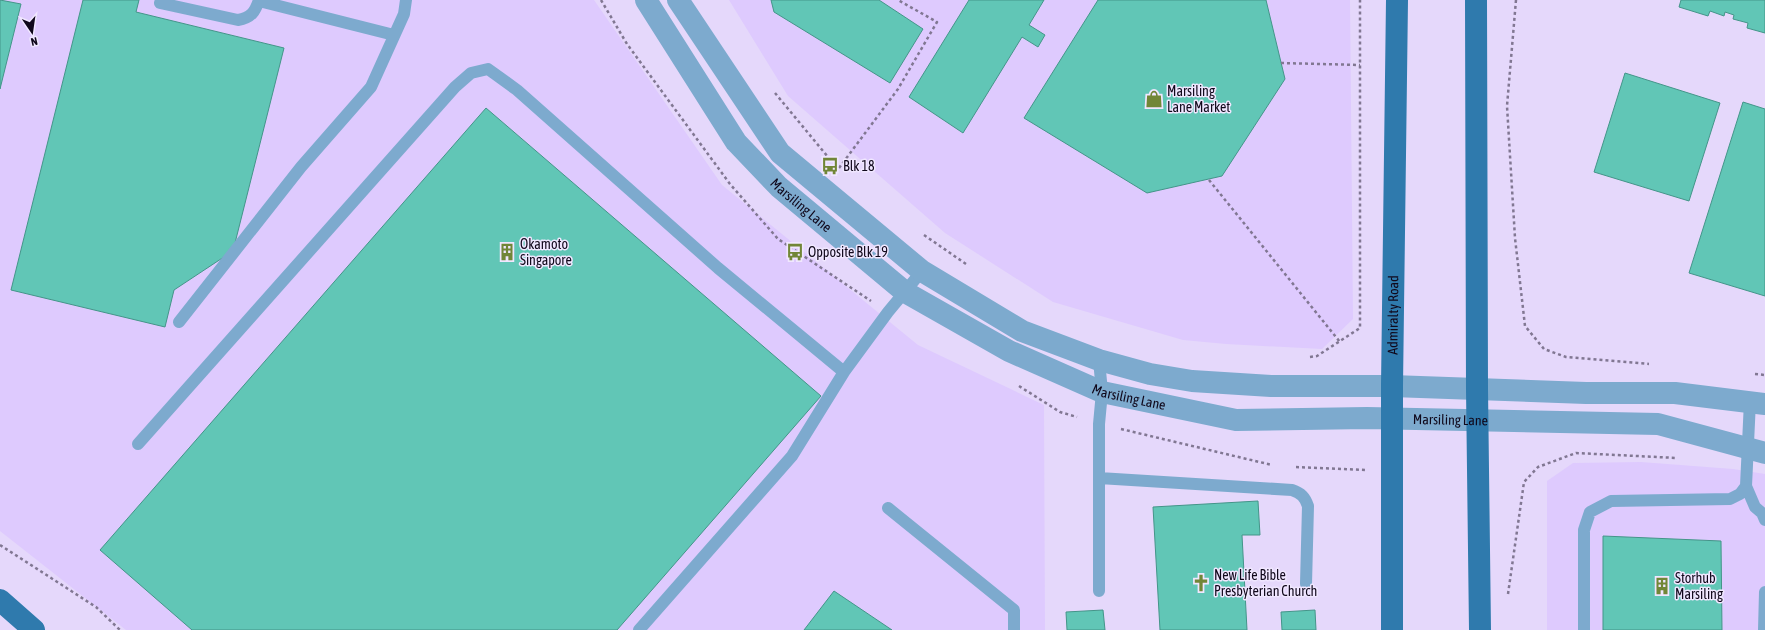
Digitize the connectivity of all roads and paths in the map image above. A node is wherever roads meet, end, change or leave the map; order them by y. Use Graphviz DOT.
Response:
graph roads {
  1 [pos="406,0"];
  2 [pos="646,0"];
  3 [pos="678,0"];
  4 [pos="898,0"];
  5 [pos="1360,0"];
  6 [pos="1397,0"];
  7 [pos="1476,0"];
  8 [pos="1516,0"];
  9 [pos="259,1"];
  10 [pos="160,3"];
  11 [pos="694,25"];
  12 [pos="394,35"];
  13 [pos="671,40"];
  14 [pos="1281,63"];
  15 [pos="1360,65"];
  16 [pos="773,91"];
  17 [pos="833,162"];
  18 [pos="843,173"];
  19 [pos="1209,180"];
  20 [pos="921,234"];
  21 [pos="967,265"];
  22 [pos="922,271"];
  23 [pos="906,292"];
  24 [pos="179,322"];
  25 [pos="1340,342"];
  26 [pos="1303,358"];
  27 [pos="1099,360"];
  28 [pos="1654,365"];
  29 [pos="844,372"];
  30 [pos="1749,373"];
  31 [pos="1765,375"];
  32 [pos="1392,386"];
  33 [pos="1477,389"];
  34 [pos="1102,392"];
  35 [pos="1758,402"];
  36 [pos="1392,420"];
  37 [pos="1478,420"];
  38 [pos="138,444"];
  39 [pos="1757,451"];
  40 [pos="1683,459"];
  41 [pos="1099,478"];
  42 [pos="1746,486"];
  43 [pos="888,508"];
  44 [pos="1765,520"];
  45 [pos="0,546"];
  46 [pos="1306,584"];
  47 [pos="1099,591"];
  48 [pos="1765,592"];
  49 [pos="0,600"];
  50 [pos="1507,600"];
  51 [pos="34,630"];
  52 [pos="120,630"];
  53 [pos="639,630"];
  54 [pos="1014,630"];
  55 [pos="1392,630"];
  56 [pos="1480,630"];
  57 [pos="1584,630"];
  58 [pos="1764,630"];
  1 -- 12 [label="lane"];
  2 -- 13 [label="street, Marsiling Lane"];
  3 -- 11 [label="street, Marsiling Lane"];
  4 -- 18 [label="path"];
  5 -- 15 [label="path"];
  6 -- 32 [label="main road, Admiralty Road"];
  7 -- 33 [label="main road"];
  8 -- 28 [label="path"];
  9 -- 10 [label="lane"];
  9 -- 12 [label="lane"];
  11 -- 13 [label="street"];
  11 -- 22 [label="street, Marsiling Lane"];
  12 -- 24 [label="lane"];
  13 -- 23 [label="street, Marsiling Lane"];
  14 -- 15 [label="path"];
  15 -- 25 [label="path"];
  16 -- 17 [label="path"];
  19 -- 25 [label="path"];
  20 -- 21 [label="path"];
  22 -- 23 [label="lane"];
  22 -- 27 [label="street, Marsiling Lane"];
  23 -- 29 [label="lane"];
  23 -- 34 [label="street, Marsiling Lane"];
  25 -- 26 [label="path"];
  27 -- 32 [label="street, Marsiling Lane"];
  27 -- 34 [label="lane"];
  29 -- 38 [label="lane"];
  29 -- 53 [label="lane"];
  30 -- 31 [label="path"];
  32 -- 33 [label="street, Marsiling Lane"];
  32 -- 36 [label="main road, Admiralty Road"];
  33 -- 35 [label="street, Marsiling Lane"];
  33 -- 37 [label="main road"];
  34 -- 36 [label="street, Marsiling Lane"];
  34 -- 41 [label="lane"];
  35 -- 39 [label="lane"];
  36 -- 37 [label="street, Marsiling Lane"];
  36 -- 55 [label="main road, Admiralty Road"];
  37 -- 39 [label="street, Marsiling Lane"];
  37 -- 56 [label="main road"];
  39 -- 42 [label="lane"];
  40 -- 50 [label="path"];
  41 -- 46 [label="lane"];
  41 -- 47 [label="lane"];
  42 -- 44 [label="lane"];
  42 -- 57 [label="lane"];
  43 -- 54 [label="lane"];
  45 -- 52 [label="path"];
  48 -- 58 [label="lane"];
  49 -- 51 [label="main road"];
}
